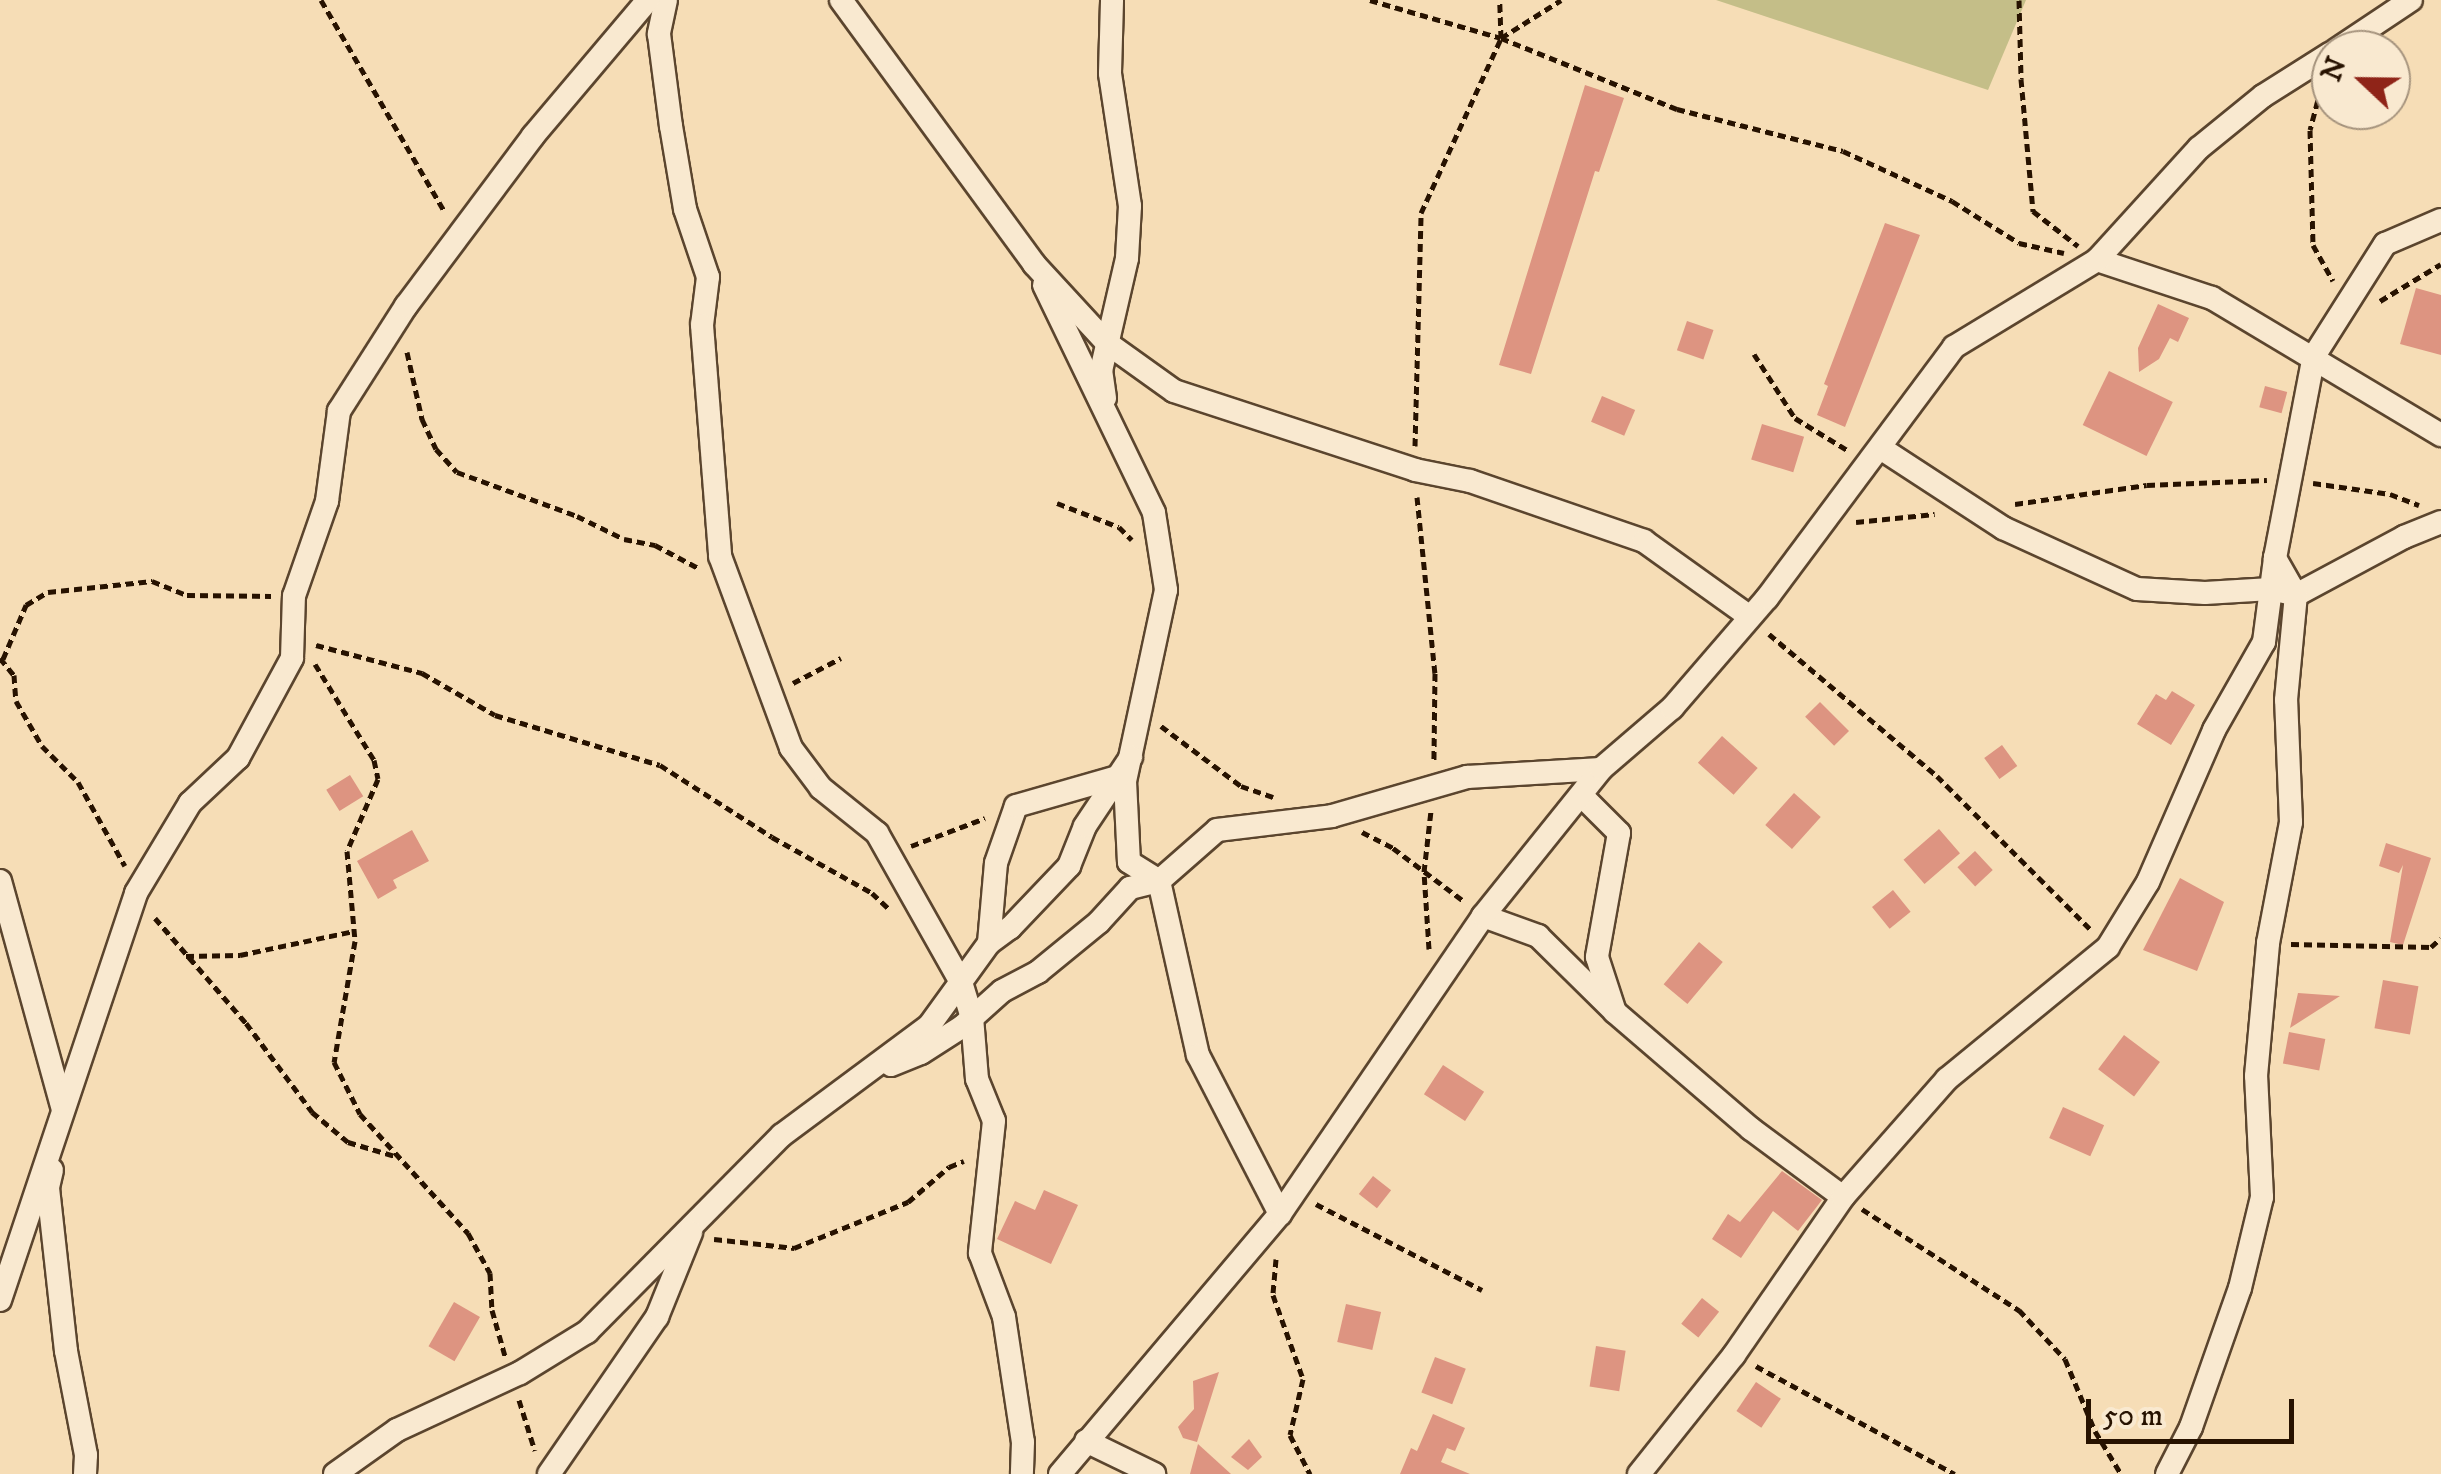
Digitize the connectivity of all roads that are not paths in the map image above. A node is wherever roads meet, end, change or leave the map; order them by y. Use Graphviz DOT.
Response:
graph roads {
  1 [pos="648,0"];
  2 [pos="666,0"];
  3 [pos="841,0"];
  4 [pos="1112,0"];
  5 [pos="2411,0"];
  6 [pos="2365,30"];
  7 [pos="2311,65"];
  8 [pos="2441,220"];
  9 [pos="2096,260"];
  10 [pos="1034,264"];
  11 [pos="1107,344"];
  12 [pos="2314,356"];
  13 [pos="2441,435"];
  14 [pos="1116,440"];
  15 [pos="1877,456"];
  16 [pos="2432,514"];
  17 [pos="2276,558"];
  18 [pos="2271,589"];
  19 [pos="2296,594"];
  20 [pos="1750,617"];
  21 [pos="1131,757"];
  22 [pos="1601,769"];
  23 [pos="1118,777"];
  24 [pos="1583,797"];
  25 [pos="1159,881"];
  26 [pos="0,882"];
  27 [pos="1483,916"];
  28 [pos="989,943"];
  29 [pos="960,982"];
  30 [pos="1615,1012"];
  31 [pos="972,1018"];
  32 [pos="864,1075"];
  33 [pos="63,1107"];
  34 [pos="1843,1197"];
  35 [pos="1280,1214"];
  36 [pos="690,1236"];
  37 [pos="0,1300"];
  38 [pos="1086,1440"];
  39 [pos="542,1466"];
  40 [pos="85,1474"];
  41 [pos="335,1474"];
  42 [pos="1022,1474"];
  43 [pos="1060,1474"];
  44 [pos="1154,1474"];
  45 [pos="1639,1474"];
  46 [pos="2167,1474"];
  1 -- 33 [label="street"];
  2 -- 29 [label="street"];
  3 -- 10 [label="street"];
  4 -- 11 [label="street"];
  5 -- 6 [label="street"];
  7 -- 9 [label="street"];
  8 -- 12 [label="street"];
  9 -- 12 [label="street"];
  9 -- 15 [label="street"];
  10 -- 11 [label="street"];
  10 -- 14 [label="street"];
  11 -- 14 [label="street"];
  11 -- 20 [label="street"];
  12 -- 13 [label="street"];
  12 -- 17 [label="street"];
  14 -- 21 [label="street"];
  15 -- 18 [label="street"];
  15 -- 20 [label="street"];
  16 -- 19 [label="street"];
  17 -- 18 [label="street"];
  17 -- 19 [label="street"];
  18 -- 19 [label="street"];
  18 -- 34 [label="street"];
  19 -- 46 [label="street"];
  20 -- 22 [label="street"];
  21 -- 23 [label="street"];
  21 -- 25 [label="street"];
  22 -- 24 [label="street"];
  22 -- 25 [label="street"];
  23 -- 28 [label="street"];
  23 -- 28 [label="street"];
  24 -- 27 [label="street"];
  24 -- 30 [label="street"];
  25 -- 31 [label="street"];
  25 -- 35 [label="street"];
  26 -- 33 [label="street"];
  27 -- 30 [label="street"];
  27 -- 35 [label="street"];
  28 -- 29 [label="street"];
  29 -- 31 [label="street"];
  29 -- 32 [label="street"];
  30 -- 34 [label="street"];
  31 -- 32 [label="street"];
  31 -- 42 [label="street"];
  32 -- 36 [label="street"];
  33 -- 37 [label="street"];
  33 -- 40 [label="street"];
  34 -- 45 [label="street"];
  35 -- 38 [label="street"];
  36 -- 39 [label="street"];
  36 -- 41 [label="street"];
  38 -- 43 [label="street"];
  38 -- 44 [label="street"];
}
